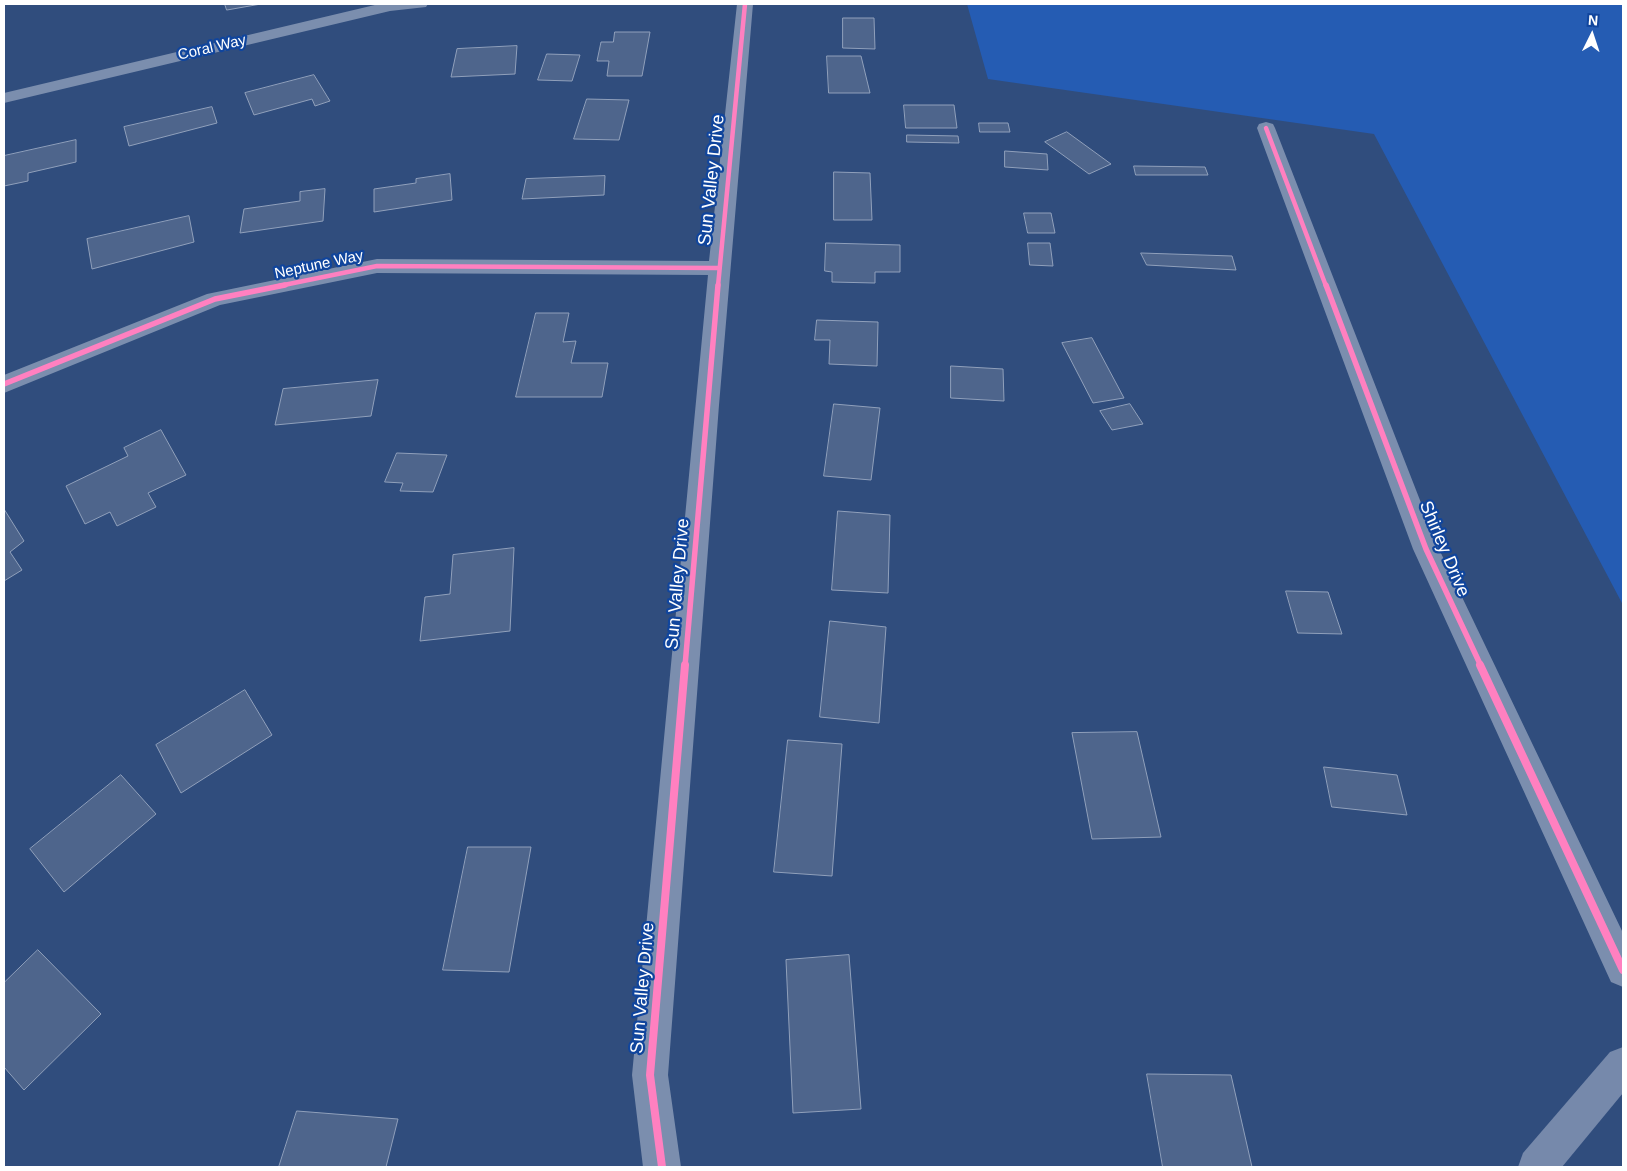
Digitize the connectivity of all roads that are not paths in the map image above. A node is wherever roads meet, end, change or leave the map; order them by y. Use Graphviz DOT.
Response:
graph roads {
  1 [pos="420,4"];
  2 [pos="745,4"];
  3 [pos="4,98"];
  4 [pos="1266,128"];
  5 [pos="718,268"];
  6 [pos="4,384"];
  7 [pos="1623,970"];
  8 [pos="1623,1065"];
  9 [pos="662,1167"];
  10 [pos="1537,1167"];
  1 -- 3 [label="street, Coral Way"];
  2 -- 5 [label="street, Sun Valley Drive"];
  4 -- 7 [label="street, Shirley Drive"];
  5 -- 6 [label="street, Neptune Way"];
  5 -- 9 [label="street, Sun Valley Drive"];
  8 -- 10 [label="street"];
}
